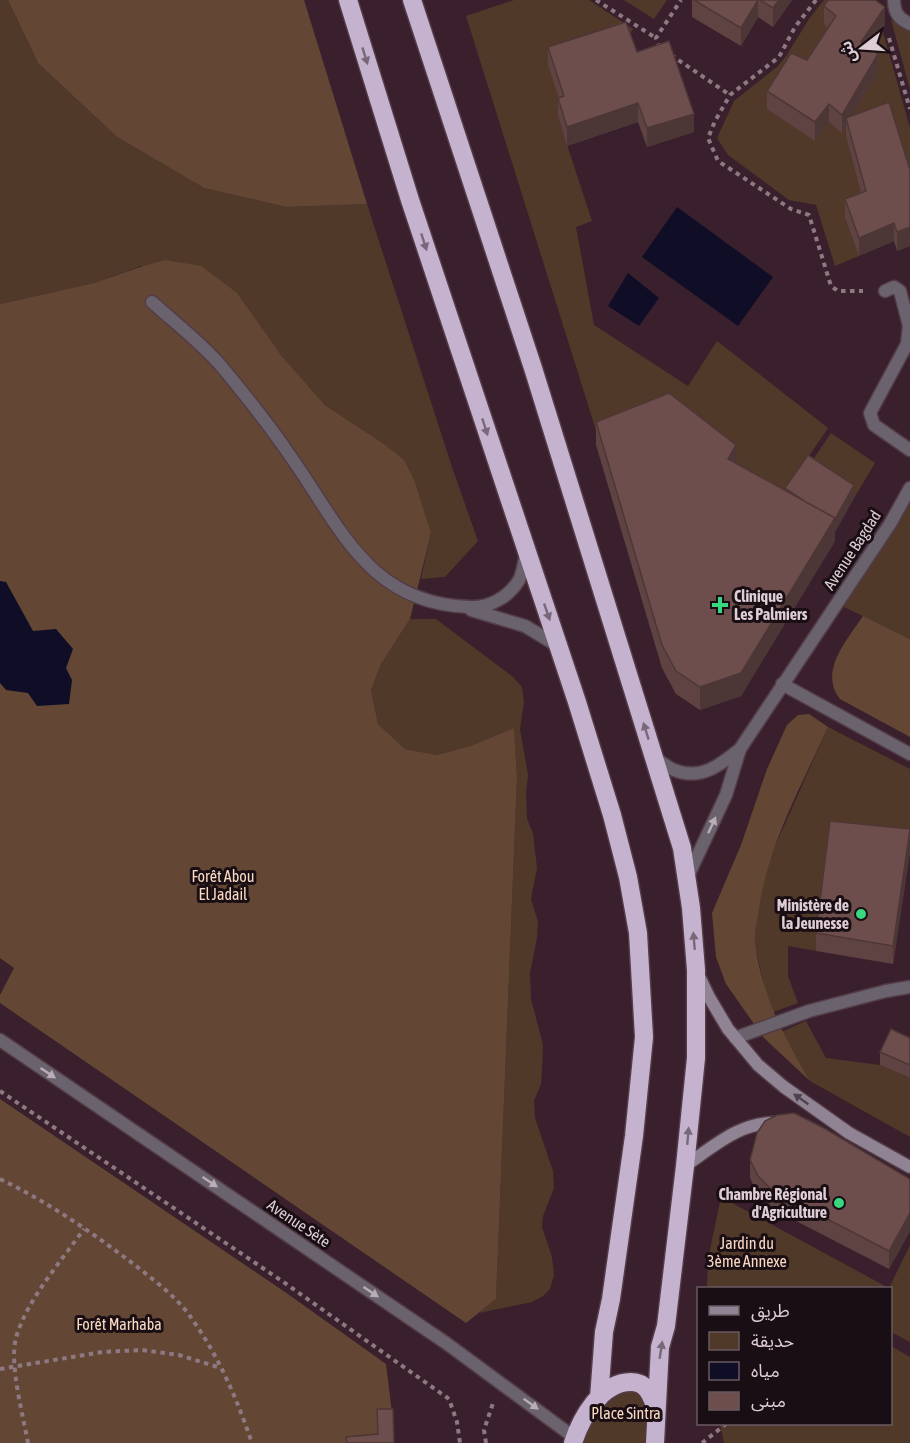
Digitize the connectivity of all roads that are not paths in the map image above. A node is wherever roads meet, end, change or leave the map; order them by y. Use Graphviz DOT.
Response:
graph roads {
  1 [pos="348,0"];
  2 [pos="412,0"];
  3 [pos="894,0"];
  4 [pos="910,24"];
  5 [pos="885,291"];
  6 [pos="152,302"];
  7 [pos="910,450"];
  8 [pos="910,488"];
  9 [pos="527,552"];
  10 [pos="460,607"];
  11 [pos="558,646"];
  12 [pos="783,684"];
  13 [pos="740,749"];
  14 [pos="910,754"];
  15 [pos="653,757"];
  16 [pos="687,878"];
  17 [pos="696,970"];
  18 [pos="910,987"];
  19 [pos="735,1038"];
  20 [pos="0,1040"];
  21 [pos="795,1124"];
  22 [pos="819,1129"];
  23 [pos="849,1133"];
  24 [pos="686,1166"];
  25 [pos="910,1167"];
  26 [pos="599,1398"];
  27 [pos="656,1408"];
  28 [pos="574,1440"];
  29 [pos="657,1442"];
  1 -- 9 [label="highway, one-way"];
  15 -- 2 [label="highway, one-way"];
  3 -- 4 [label="street"];
  5 -- 7 [label="street"];
  6 -- 10 [label="street"];
  8 -- 12 [label="street, Avenue Bagdad"];
  9 -- 10 [label="street"];
  9 -- 11 [label="highway, one-way"];
  10 -- 11 [label="street"];
  11 -- 26 [label="highway"];
  12 -- 13 [label="street, Avenue Bagdad"];
  12 -- 14 [label="street"];
  13 -- 15 [label="street"];
  16 -- 13 [label="street, one-way"];
  15 -- 16 [label="highway"];
  17 -- 16 [label="highway, one-way"];
  17 -- 19 [label="street"];
  24 -- 17 [label="highway, one-way"];
  18 -- 19 [label="street"];
  23 -- 19 [label="street, one-way"];
  20 -- 28 [label="street, Avenue Sète, one-way"];
  21 -- 24 [label="street"];
  22 -- 23 [label="street"];
  23 -- 25 [label="street"];
  27 -- 24 [label="highway, one-way"];
  26 -- 27 [label="highway"];
  26 -- 28 [label="highway"];
  27 -- 29 [label="highway"];
}
